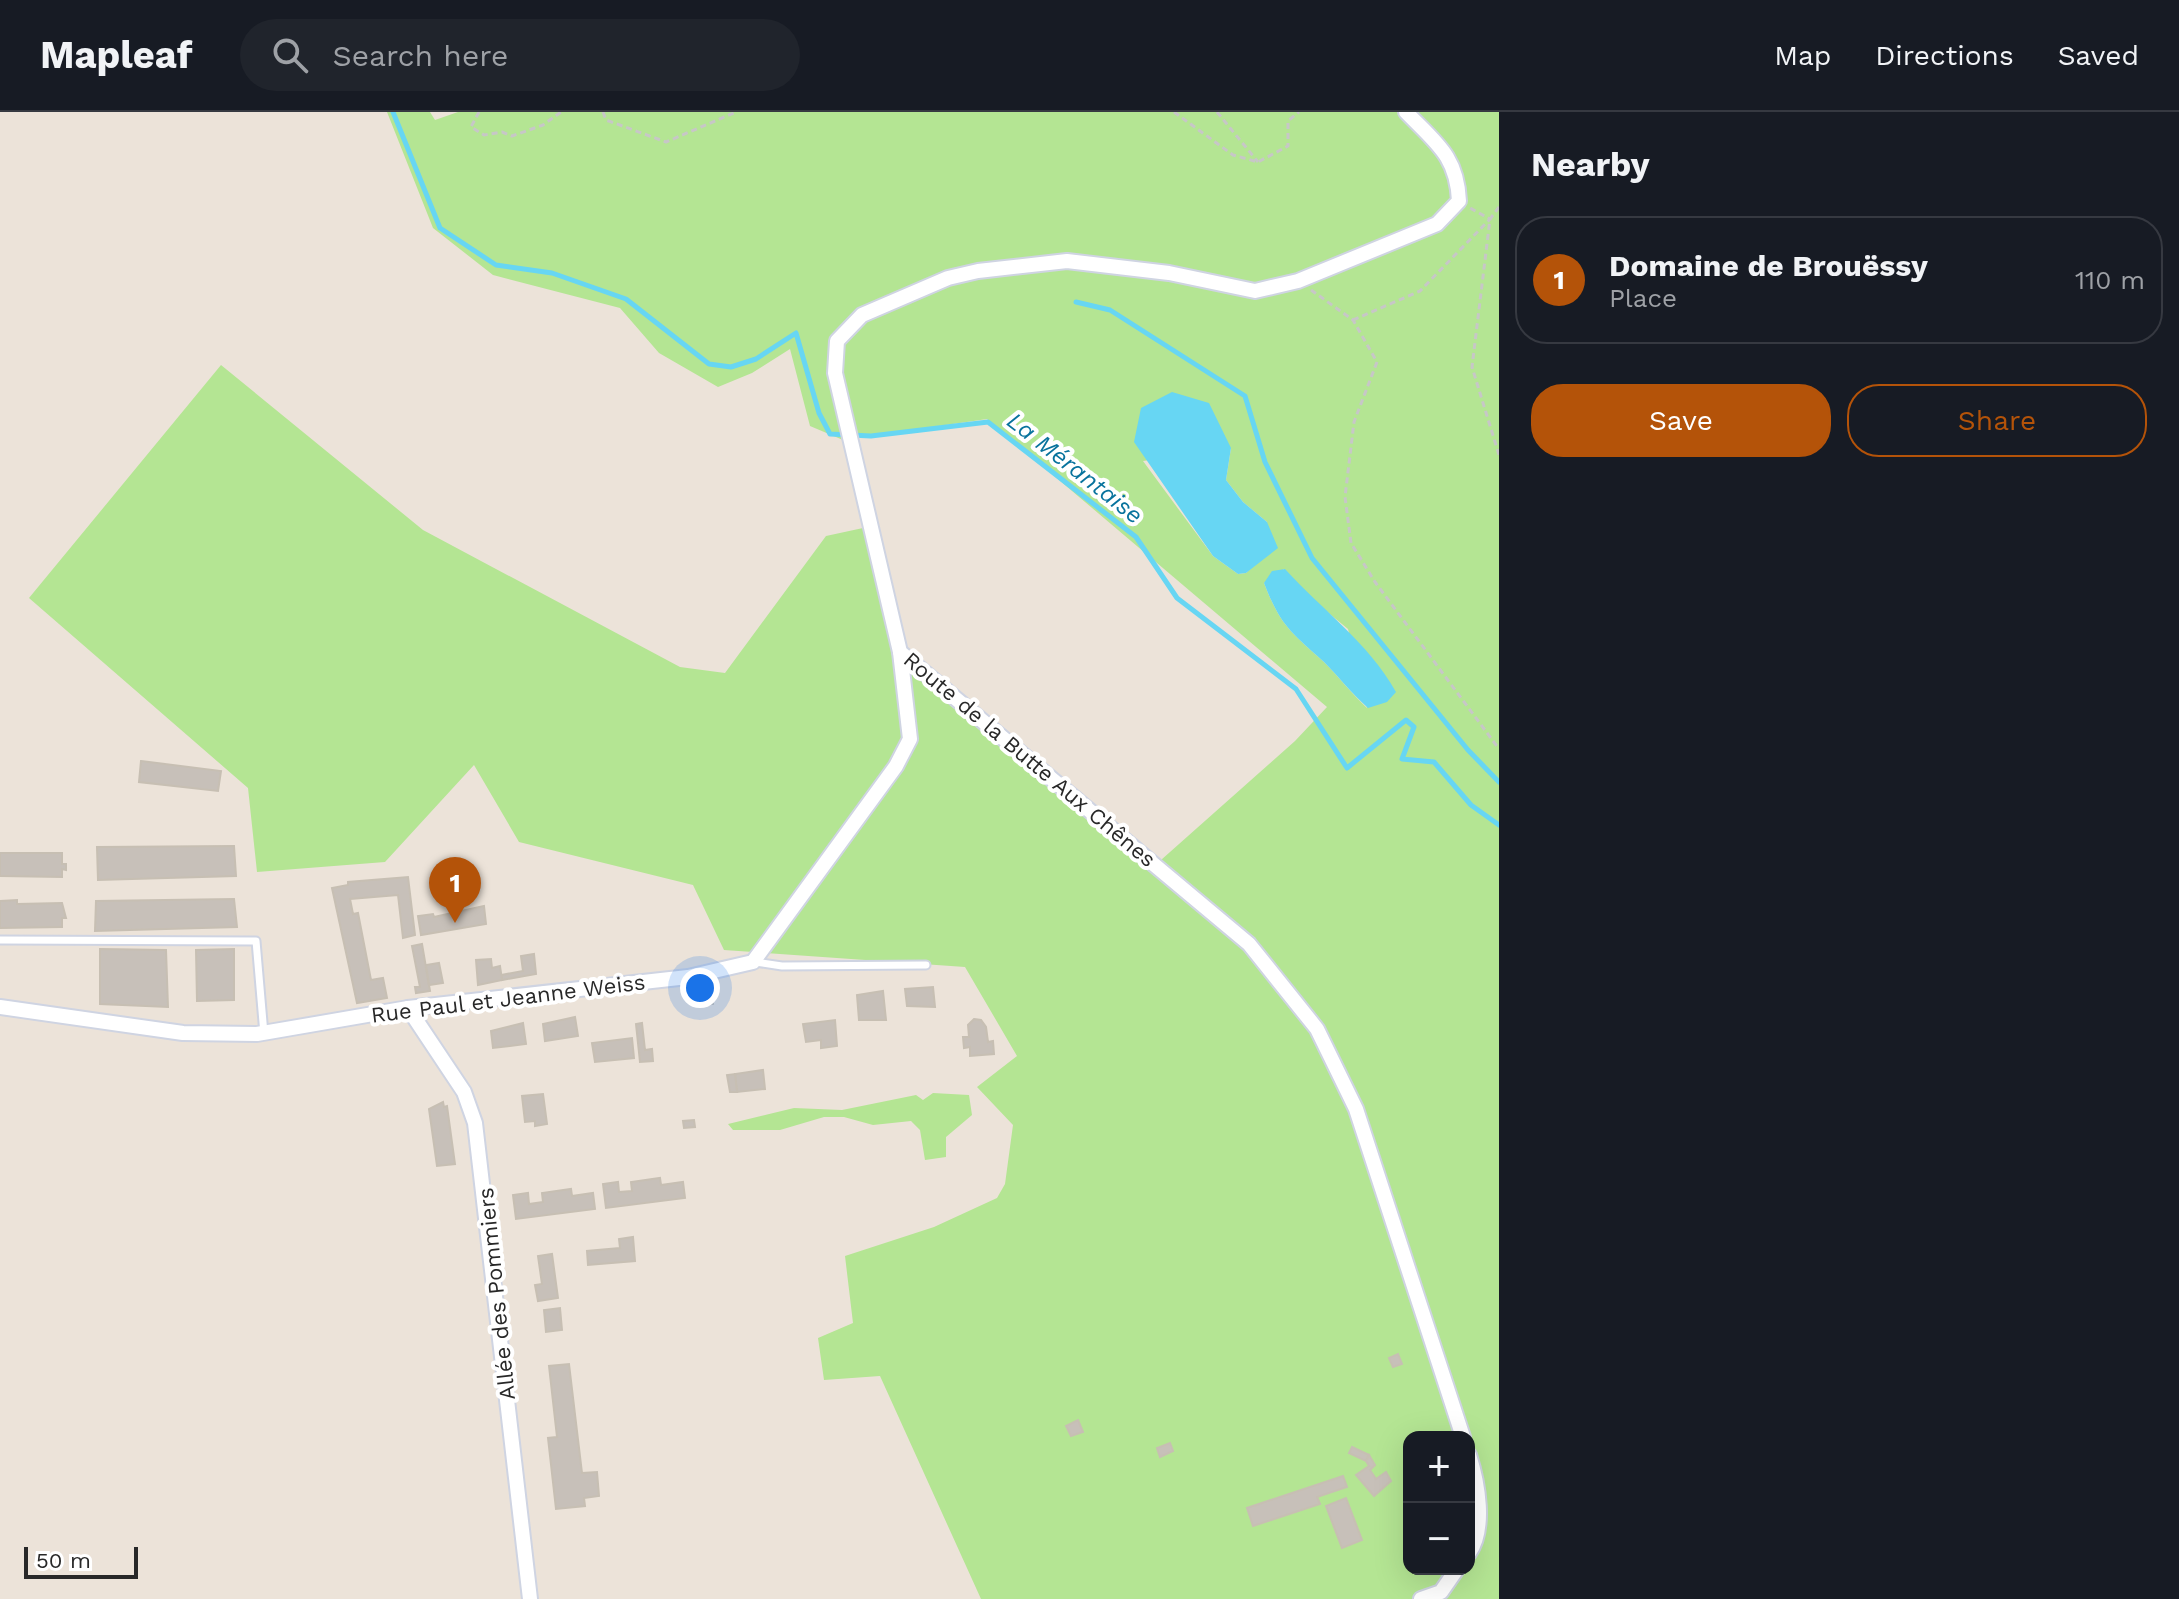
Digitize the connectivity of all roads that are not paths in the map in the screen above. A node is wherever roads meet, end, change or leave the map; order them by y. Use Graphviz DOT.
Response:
graph roads {
  1 [pos="1406,112"];
  2 [pos="900,652"];
  3 [pos="0,940"];
  4 [pos="753,962"];
  5 [pos="926,965"];
  6 [pos="0,1007"];
  7 [pos="408,1008"];
  8 [pos="264,1034"];
  9 [pos="1461,1431"];
  10 [pos="1475,1474"];
  11 [pos="1475,1544"];
  12 [pos="1453,1575"];
  13 [pos="530,1599"];
  14 [pos="1421,1599"];
  1 -- 2 [label="street, Route de la Butte Aux Chênes"];
  2 -- 4 [label="street"];
  2 -- 9 [label="street, Route de la Butte Aux Chênes"];
  3 -- 8 [label="lane"];
  4 -- 5 [label="lane"];
  4 -- 7 [label="street, Rue Paul et Jeanne Weiss"];
  6 -- 8 [label="street, Rue Paul et Jeanne Weiss"];
  7 -- 8 [label="street, Rue Paul et Jeanne Weiss"];
  7 -- 13 [label="street, Allée des Pommiers"];
  10 -- 11 [label="street"];
  12 -- 14 [label="street"];
}
